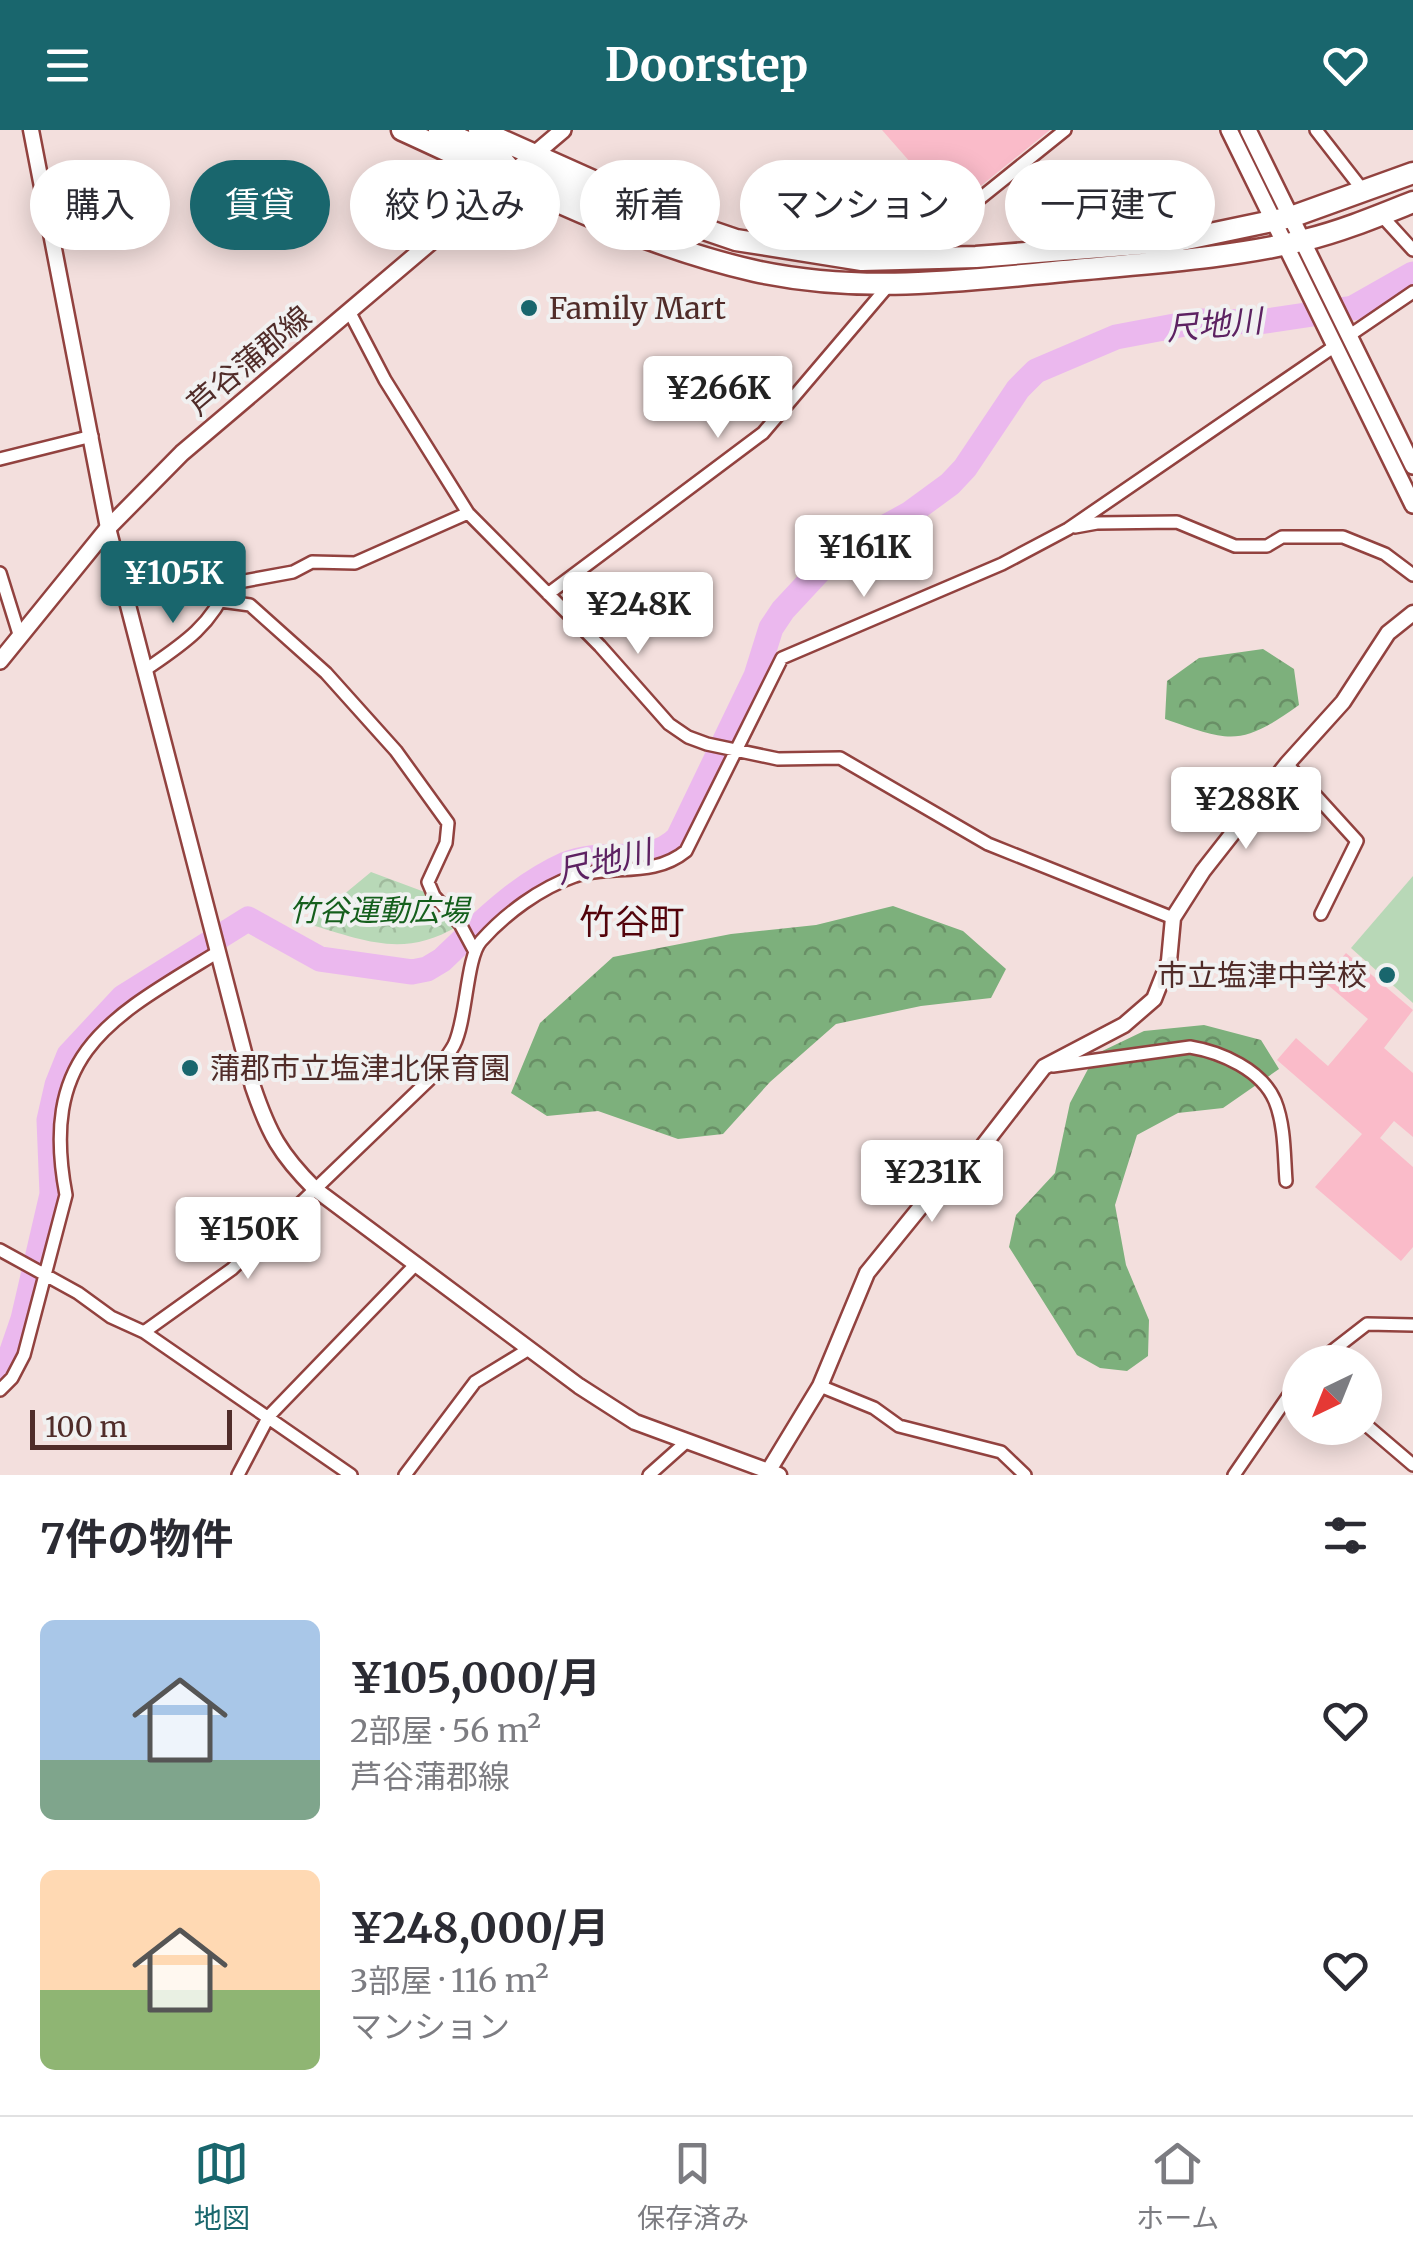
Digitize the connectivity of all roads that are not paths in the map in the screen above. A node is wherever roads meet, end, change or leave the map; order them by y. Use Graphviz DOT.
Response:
graph roads {
  1 [pos="31,130"];
  2 [pos="402,130"];
  3 [pos="439,130"];
  4 [pos="479,130"];
  5 [pos="564,130"];
  6 [pos="1065,130"];
  7 [pos="1229,130"];
  8 [pos="1248,130"];
  9 [pos="1316,130"];
  10 [pos="534,154"];
  11 [pos="467,160"];
  12 [pos="502,160"];
  13 [pos="527,160"];
  14 [pos="1413,174"];
  15 [pos="1365,193"];
  16 [pos="560,202"];
  17 [pos="1413,202"];
  18 [pos="1381,215"];
  19 [pos="1282,219"];
  20 [pos="1294,241"];
  21 [pos="422,250"];
  22 [pos="1413,250"];
  23 [pos="703,256"];
  24 [pos="929,260"];
  25 [pos="888,286"];
  26 [pos="1413,292"];
  27 [pos="350,311"];
  28 [pos="1350,335"];
  29 [pos="1335,346"];
  30 [pos="92,436"];
  31 [pos="0,459"];
  32 [pos="1413,466"];
  33 [pos="1413,505"];
  34 [pos="468,513"];
  35 [pos="108,528"];
  36 [pos="1068,528"];
  37 [pos="0,573"];
  38 [pos="1413,575"];
  39 [pos="548,594"];
  40 [pos="221,601"];
  41 [pos="1413,613"];
  42 [pos="19,634"];
  43 [pos="0,661"];
  44 [pos="145,670"];
  45 [pos="736,749"];
  46 [pos="1287,764"];
  47 [pos="1321,914"];
  48 [pos="1173,918"];
  49 [pos="473,948"];
  50 [pos="218,949"];
  51 [pos="1044,1067"];
  52 [pos="1286,1181"];
  53 [pos="315,1189"];
  54 [pos="0,1250"];
  55 [pos="416,1264"];
  56 [pos="44,1274"];
  57 [pos="1413,1325"];
  58 [pos="144,1332"];
  59 [pos="1340,1345"];
  60 [pos="529,1349"];
  61 [pos="820,1386"];
  62 [pos="0,1390"];
  63 [pos="1282,1405"];
  64 [pos="269,1416"];
  65 [pos="1382,1439"];
  66 [pos="685,1443"];
  67 [pos="1413,1466"];
  68 [pos="774,1473"];
  69 [pos="238,1475"];
  70 [pos="352,1475"];
  71 [pos="405,1475"];
  72 [pos="649,1475"];
  73 [pos="1025,1475"];
  74 [pos="1234,1475"];
  1 -- 30 [label="street"];
  2 -- 11 [label="highway"];
  3 -- 12 [label="highway"];
  4 -- 10 [label="highway"];
  5 -- 10 [label="main road, 芦谷蒲郡線"];
  6 -- 24 [label="street"];
  7 -- 19 [label="main road"];
  8 -- 19 [label="main road"];
  9 -- 15 [label="street"];
  10 -- 13 [label="main road, 芦谷蒲郡線"];
  10 -- 23 [label="highway"];
  10 -- 24 [label="highway"];
  14 -- 15 [label="highway"];
  15 -- 19 [label="highway"];
  16 -- 23 [label="highway"];
  17 -- 18 [label="highway"];
  18 -- 20 [label="highway"];
  18 -- 22 [label="street"];
  19 -- 20 [label="main road"];
  19 -- 24 [label="highway"];
  20 -- 25 [label="highway"];
  20 -- 28 [label="main road"];
  20 -- 29 [label="main road"];
  21 -- 27 [label="main road, 芦谷蒲郡線"];
  23 -- 25 [label="highway"];
  25 -- 39 [label="street"];
  26 -- 28 [label="street"];
  27 -- 34 [label="street"];
  27 -- 35 [label="main road, 芦谷蒲郡線"];
  28 -- 32 [label="main road"];
  29 -- 33 [label="main road"];
  29 -- 36 [label="street"];
  30 -- 31 [label="street"];
  30 -- 35 [label="street"];
  34 -- 39 [label="street"];
  34 -- 40 [label="street"];
  35 -- 42 [label="main road, 芦谷蒲郡線"];
  35 -- 44 [label="street"];
  36 -- 38 [label="street"];
  36 -- 45 [label="street"];
  37 -- 42 [label="street"];
  39 -- 45 [label="street"];
  40 -- 44 [label="street"];
  40 -- 49 [label="street"];
  41 -- 46 [label="street"];
  42 -- 43 [label="main road, 芦谷蒲郡線"];
  44 -- 50 [label="street"];
  45 -- 48 [label="street"];
  45 -- 49 [label="street"];
  46 -- 47 [label="street"];
  46 -- 48 [label="street"];
  48 -- 51 [label="street"];
  49 -- 53 [label="street"];
  50 -- 53 [label="street"];
  50 -- 56 [label="street"];
  51 -- 52 [label="street"];
  51 -- 61 [label="street"];
  53 -- 55 [label="street"];
  53 -- 58 [label="street"];
  54 -- 56 [label="street"];
  55 -- 60 [label="street"];
  55 -- 64 [label="street"];
  56 -- 58 [label="street"];
  56 -- 62 [label="street"];
  57 -- 59 [label="street"];
  58 -- 64 [label="street"];
  60 -- 66 [label="street"];
  60 -- 71 [label="street"];
  61 -- 68 [label="street"];
  61 -- 73 [label="street"];
  63 -- 74 [label="street"];
  64 -- 69 [label="street"];
  64 -- 70 [label="street"];
  65 -- 67 [label="street"];
  66 -- 68 [label="street"];
  66 -- 72 [label="street"];
}
